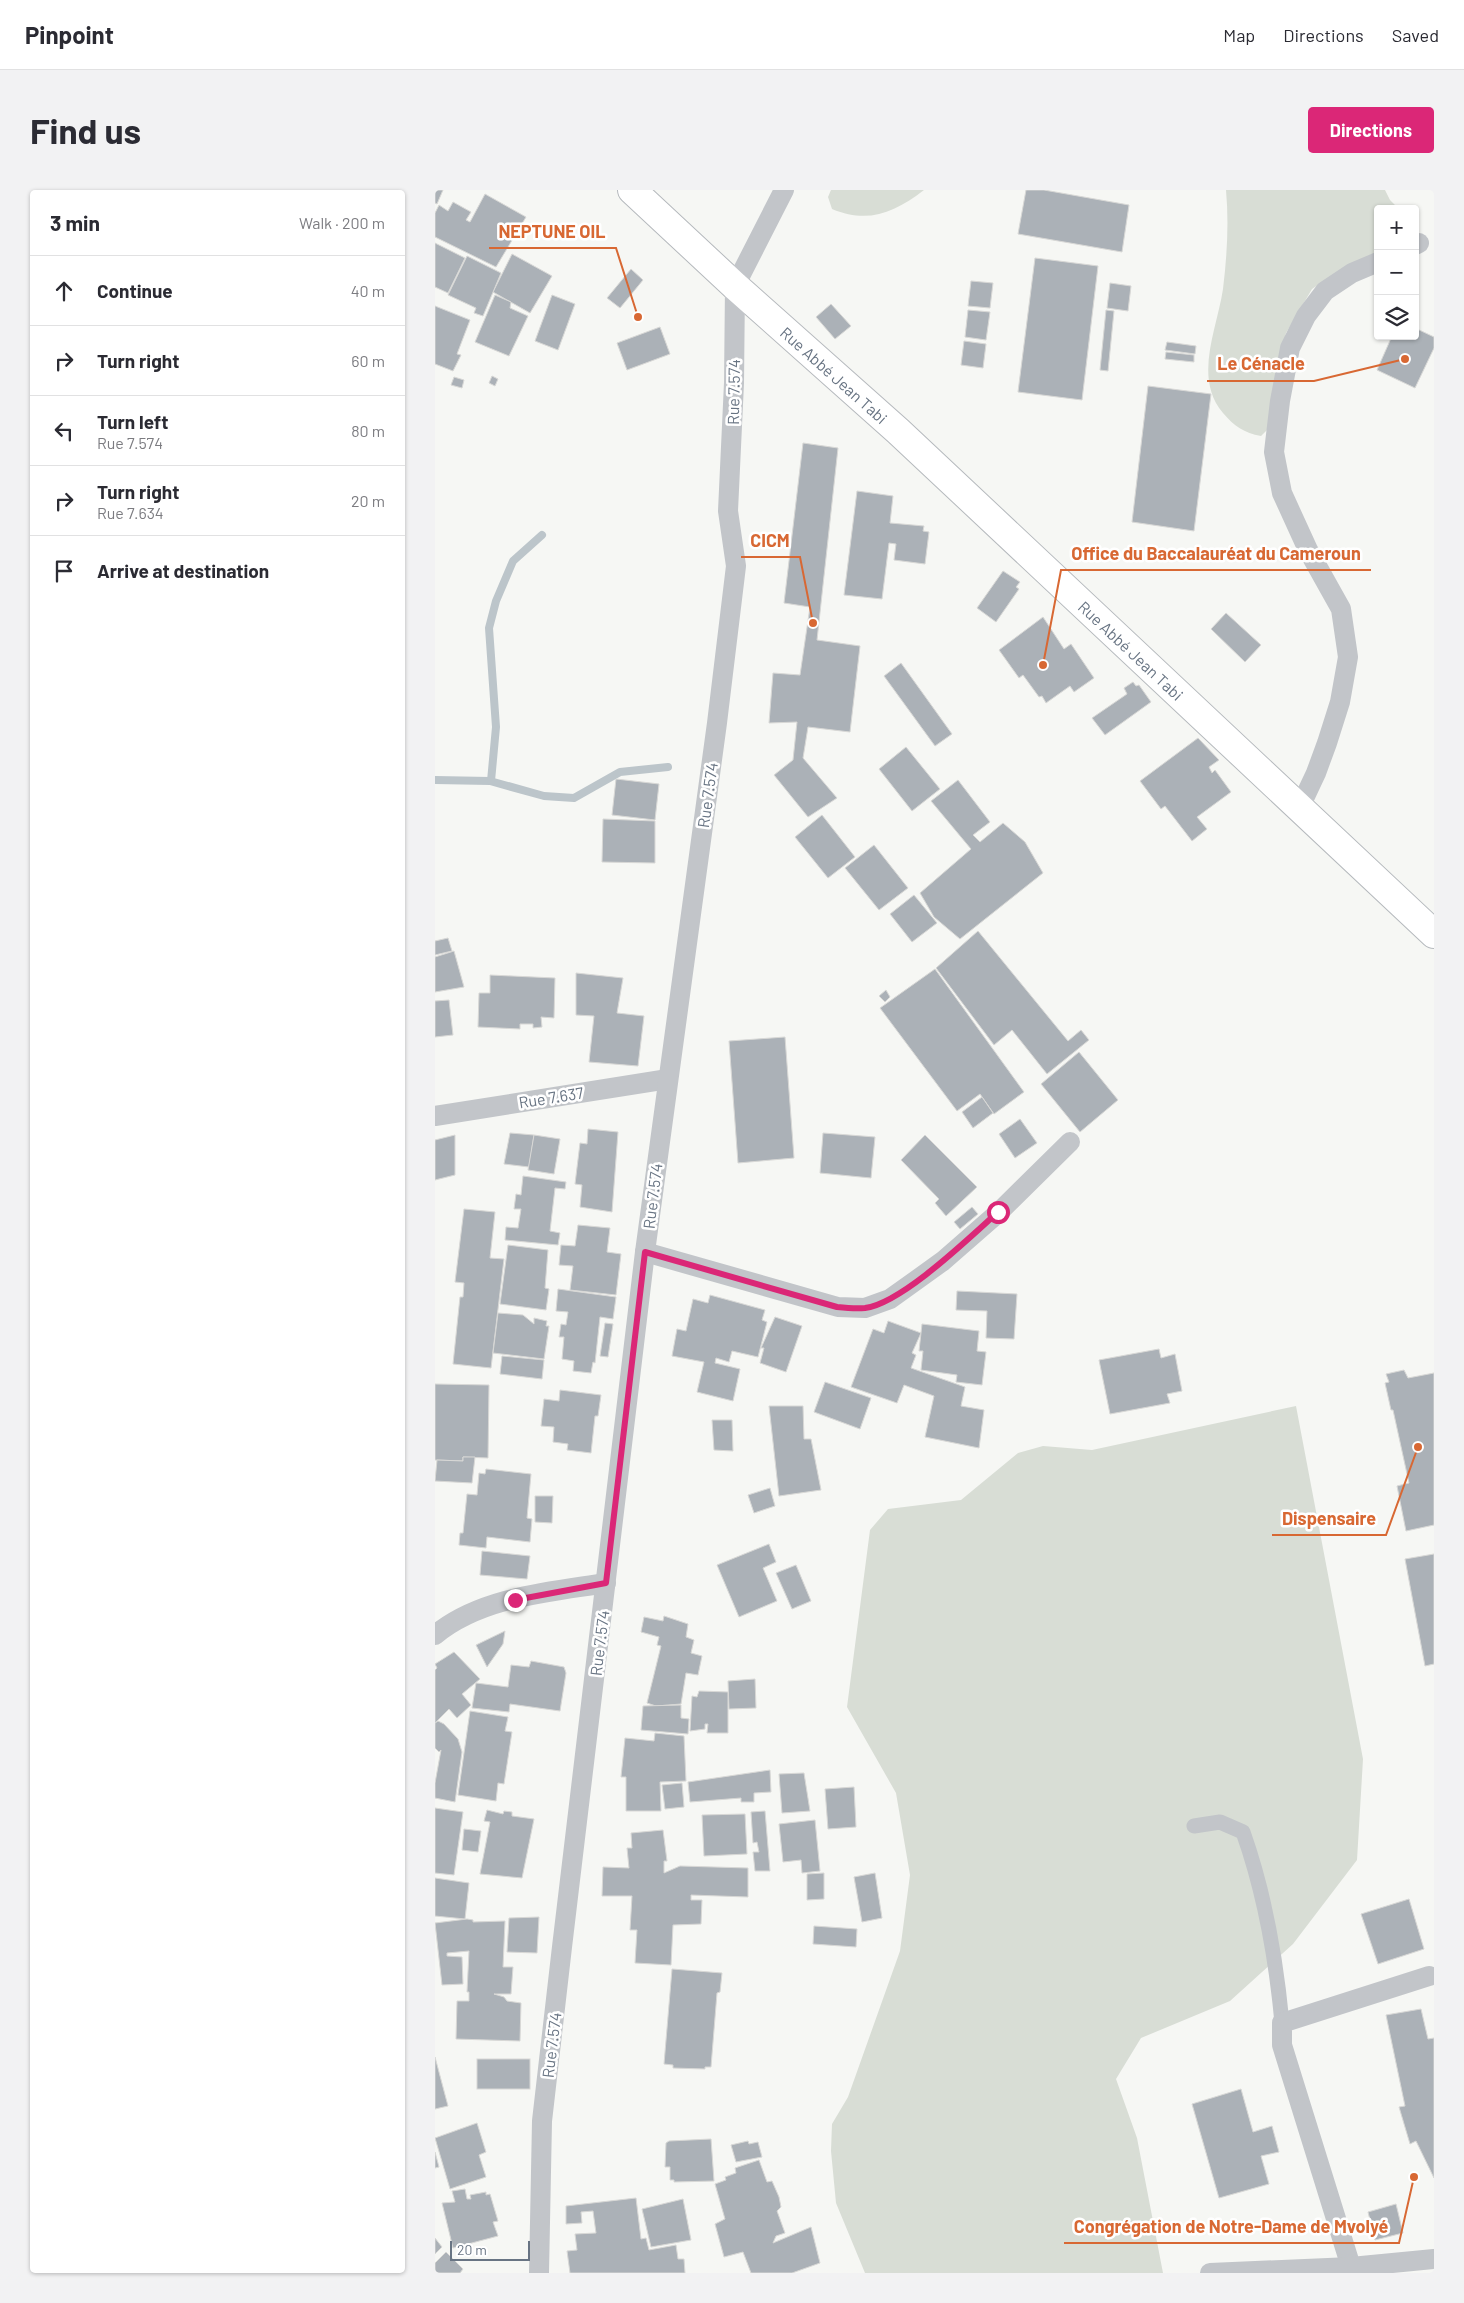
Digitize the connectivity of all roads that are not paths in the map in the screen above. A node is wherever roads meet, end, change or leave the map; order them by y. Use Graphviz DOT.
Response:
graph roads {
  1 [pos="632,190"];
  2 [pos="784,190"];
  3 [pos="1374,264"];
  4 [pos="736,287"];
  5 [pos="1300,807"];
  6 [pos="1434,934"];
  7 [pos="668,1078"];
  8 [pos="435,1116"];
  9 [pos="1070,1142"];
  10 [pos="645,1252"];
  11 [pos="606,1583"];
  12 [pos="435,1636"];
  13 [pos="1194,1826"];
  14 [pos="1429,1976"];
  15 [pos="1282,2023"];
  16 [pos="1434,2259"];
  17 [pos="1351,2267"];
  18 [pos="539,2273"];
  19 [pos="1210,2273"];
  1 -- 4 [label="main road, Rue Abbé Jean Tabi"];
  2 -- 4 [label="street, Rue 7.574"];
  3 -- 5 [label="street"];
  4 -- 5 [label="main road, Rue Abbé Jean Tabi"];
  4 -- 7 [label="street, Rue 7.574"];
  5 -- 6 [label="main road, Rue Abbé Jean Tabi"];
  7 -- 8 [label="street, Rue 7.637"];
  7 -- 10 [label="street, Rue 7.574"];
  9 -- 10 [label="street"];
  10 -- 11 [label="street, Rue 7.574"];
  11 -- 12 [label="street"];
  11 -- 18 [label="street, Rue 7.574"];
  13 -- 15 [label="street"];
  14 -- 15 [label="street"];
  15 -- 17 [label="street"];
  16 -- 17 [label="street"];
  17 -- 19 [label="street"];
}
